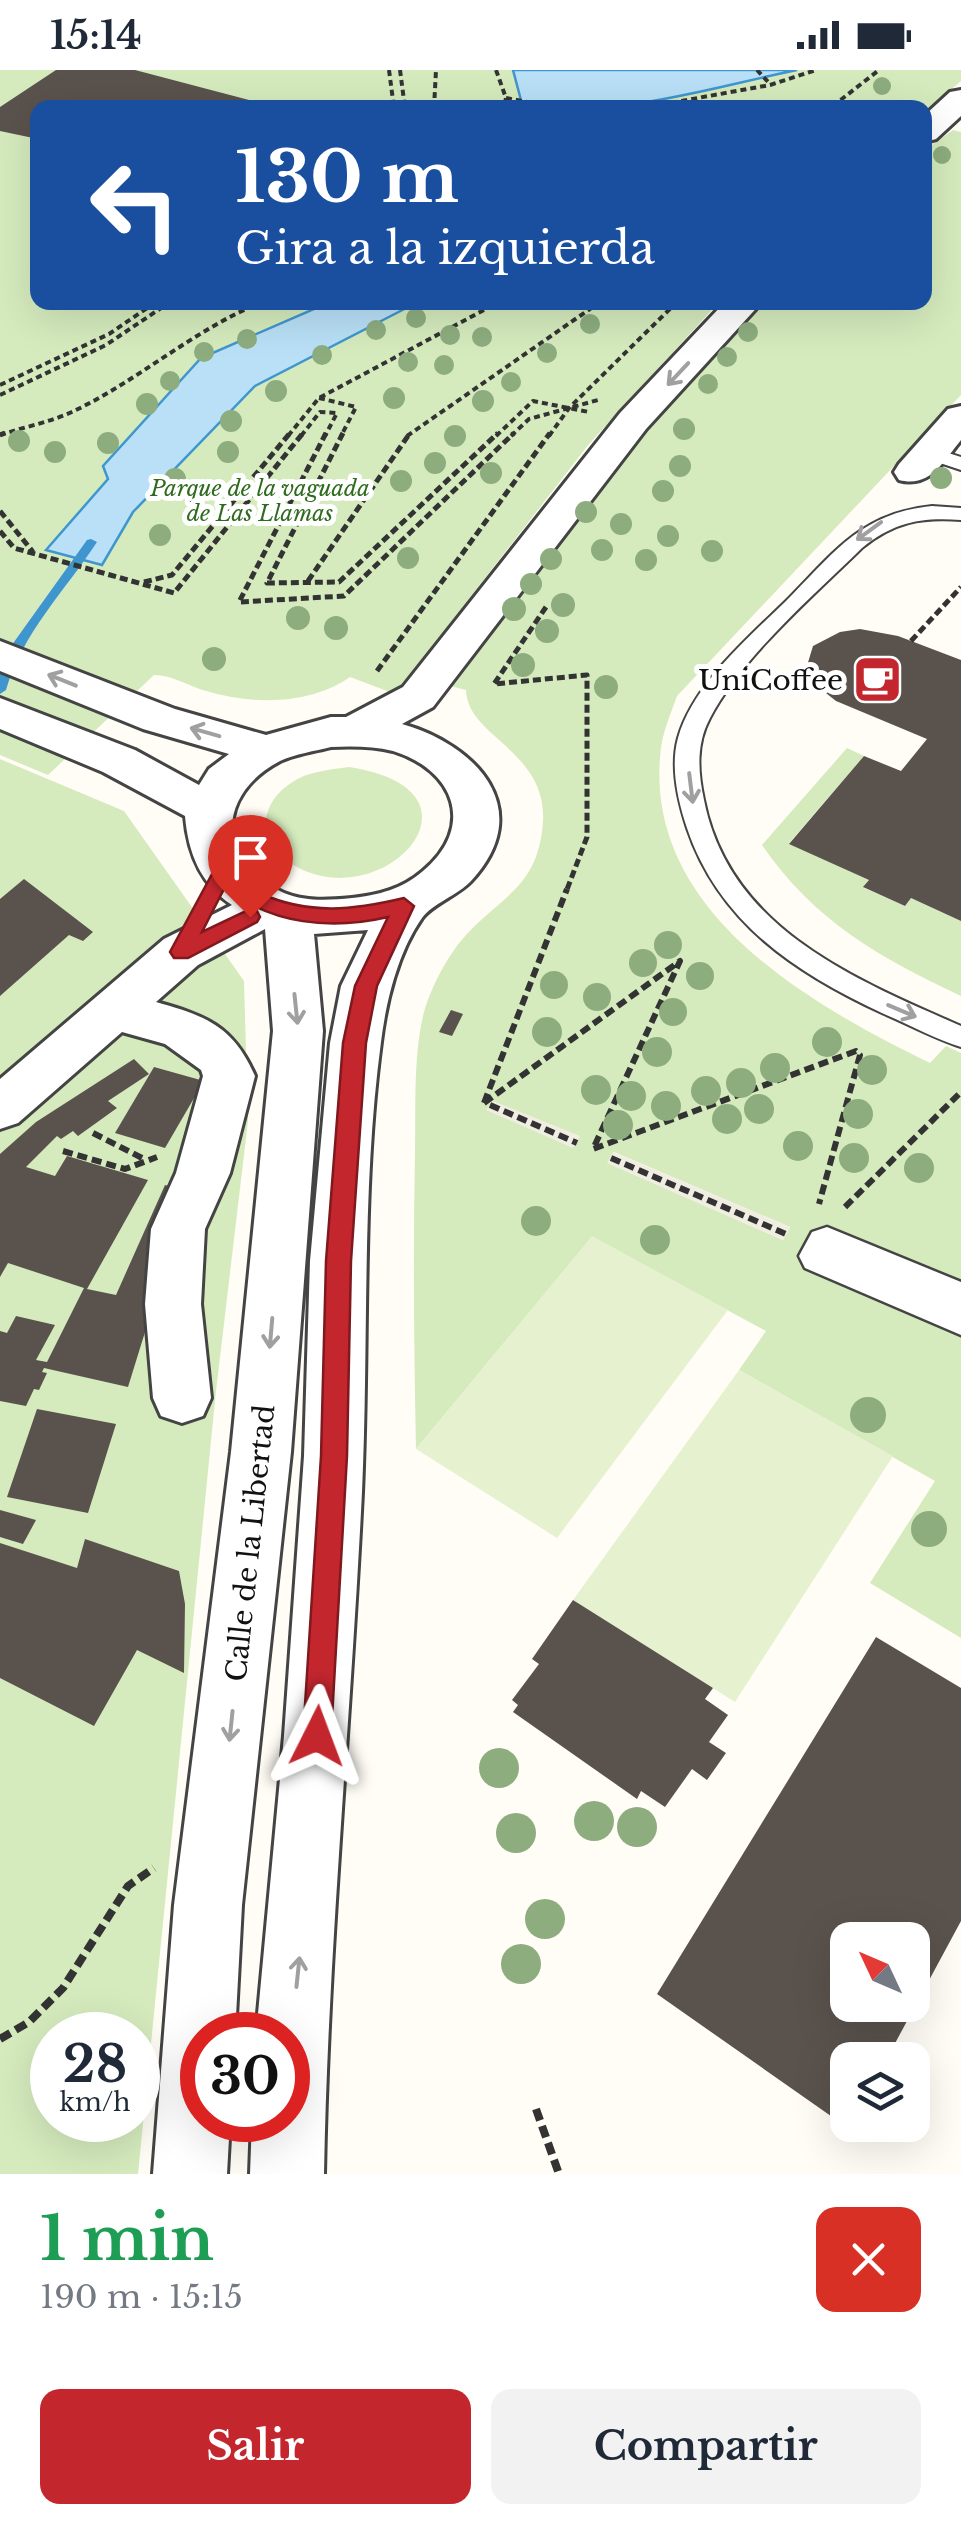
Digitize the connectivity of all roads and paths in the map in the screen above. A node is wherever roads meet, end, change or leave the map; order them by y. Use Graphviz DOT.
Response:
graph roads {
  1 [pos="390,70"];
  2 [pos="400,70"];
  3 [pos="436,70"];
  4 [pos="496,70"];
  5 [pos="757,70"];
  6 [pos="816,70"];
  7 [pos="879,70"];
  8 [pos="770,84"];
  9 [pos="506,98"];
  10 [pos="961,99"];
  11 [pos="393,100"];
  12 [pos="404,100"];
  13 [pos="434,100"];
  14 [pos="522,100"];
  15 [pos="685,100"];
  16 [pos="841,100"];
  17 [pos="932,126"];
  18 [pos="144,310"];
  19 [pos="158,310"];
  20 [pos="242,310"];
  21 [pos="485,310"];
  22 [pos="588,310"];
  23 [pos="669,310"];
  24 [pos="736,310"];
  25 [pos="0,386"];
  26 [pos="0,395"];
  27 [pos="319,398"];
  28 [pos="569,408"];
  29 [pos="616,411"];
  30 [pos="961,417"];
  31 [pos="0,435"];
  32 [pos="934,463"];
  33 [pos="0,511"];
  34 [pos="961,514"];
  35 [pos="0,531"];
  36 [pos="38,556"];
  37 [pos="144,582"];
  38 [pos="308,582"];
  39 [pos="961,587"];
  40 [pos="548,604"];
  41 [pos="912,641"];
  42 [pos="0,656"];
  43 [pos="376,672"];
  44 [pos="418,697"];
  45 [pos="0,712"];
  46 [pos="356,732"];
  47 [pos="414,744"];
  48 [pos="264,750"];
  49 [pos="208,808"];
  50 [pos="222,874"];
  51 [pos="404,906"];
  52 [pos="279,909"];
  53 [pos="181,952"];
  54 [pos="116,1012"];
  55 [pos="961,1037"];
  56 [pos="961,1092"];
  57 [pos="490,1106"];
  58 [pos="0,1110"];
  59 [pos="93,1132"];
  60 [pos="577,1143"];
  61 [pos="63,1151"];
  62 [pos="611,1158"];
  63 [pos="144,1159"];
  64 [pos="202,1172"];
  65 [pos="818,1206"];
  66 [pos="836,1216"];
  67 [pos="787,1234"];
  68 [pos="961,1300"];
  69 [pos="961,1318"];
  70 [pos="182,1398"];
  71 [pos="156,1867"];
  72 [pos="0,2039"];
  73 [pos="536,2108"];
  74 [pos="190,2174"];
  75 [pos="287,2174"];
  76 [pos="558,2174"];
  1 -- 11 [label="path"];
  2 -- 12 [label="path"];
  3 -- 13 [label="path"];
  4 -- 9 [label="path"];
  5 -- 8 [label="path"];
  6 -- 8 [label="path"];
  7 -- 16 [label="path"];
  8 -- 15 [label="path"];
  9 -- 14 [label="path"];
  10 -- 17 [label="street"];
  18 -- 25 [label="path"];
  19 -- 26 [label="path"];
  20 -- 31 [label="path"];
  21 -- 27 [label="path"];
  22 -- 38 [label="path"];
  23 -- 28 [label="path"];
  24 -- 29 [label="street, one-way"];
  27 -- 37 [label="path"];
  27 -- 38 [label="path"];
  28 -- 29 [label="path"];
  28 -- 29 [label="path"];
  28 -- 37 [label="path"];
  28 -- 38 [label="path"];
  28 -- 43 [label="path"];
  29 -- 44 [label="street"];
  30 -- 32 [label="street"];
  33 -- 36 [label="path"];
  34 -- 55 [label="lane, one-way"];
  35 -- 36 [label="path"];
  36 -- 37 [label="path"];
  39 -- 41 [label="path"];
  40 -- 65 [label="path"];
  48 -- 42 [label="street, one-way"];
  44 -- 46 [label="street"];
  44 -- 47 [label="street"];
  45 -- 49 [label="street"];
  46 -- 47 [label="street"];
  46 -- 48 [label="street"];
  47 -- 51 [label="street"];
  48 -- 49 [label="street"];
  49 -- 50 [label="street"];
  50 -- 52 [label="street"];
  50 -- 53 [label="street"];
  51 -- 52 [label="street"];
  75 -- 51 [label="street, one-way"];
  52 -- 53 [label="street"];
  52 -- 74 [label="street, Calle de la Libertad, one-way"];
  53 -- 54 [label="street"];
  54 -- 58 [label="street"];
  54 -- 64 [label="street"];
  56 -- 66 [label="path"];
  57 -- 60 [label="path"];
  59 -- 63 [label="path"];
  61 -- 63 [label="path"];
  62 -- 67 [label="path"];
  63 -- 64 [label="path"];
  64 -- 70 [label="street"];
  68 -- 69 [label="street"];
  71 -- 72 [label="path"];
  73 -- 76 [label="path"];
}
